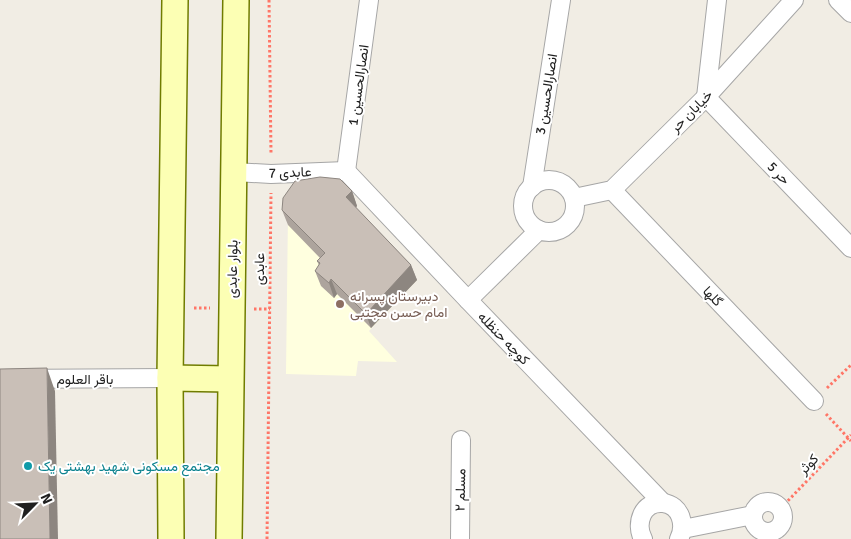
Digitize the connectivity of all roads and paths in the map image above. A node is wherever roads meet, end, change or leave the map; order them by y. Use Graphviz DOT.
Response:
graph roads {
  1 [pos="175,0"];
  2 [pos="236,0"];
  3 [pos="269,0"];
  4 [pos="369,0"];
  5 [pos="561,0"];
  6 [pos="717,0"];
  7 [pos="794,0"];
  8 [pos="838,0"];
  9 [pos="851,13"];
  10 [pos="706,97"];
  11 [pos="346,170"];
  12 [pos="234,172"];
  13 [pos="271,174"];
  14 [pos="532,187"];
  15 [pos="612,190"];
  16 [pos="574,198"];
  17 [pos="539,230"];
  18 [pos="851,248"];
  19 [pos="468,300"];
  20 [pos="851,365"];
  21 [pos="170,378"];
  22 [pos="230,378"];
  23 [pos="0,379"];
  24 [pos="814,401"];
  25 [pos="850,438"];
  26 [pos="461,440"];
  27 [pos="663,503"];
  28 [pos="781,508"];
  29 [pos="753,515"];
  30 [pos="681,534"];
  31 [pos="778,534"];
  32 [pos="171,539"];
  33 [pos="229,539"];
  34 [pos="267,539"];
  35 [pos="460,539"];
  36 [pos="643,539"];
  1 -- 21 [label="main road"];
  2 -- 12 [label="main road, بلوار عابدی"];
  3 -- 13 [label="path, عابدی"];
  4 -- 11 [label="street, انصارالحسین 1"];
  5 -- 14 [label="street, انصارالحسین 3"];
  6 -- 10 [label="street"];
  7 -- 10 [label="street, خیابان حر"];
  8 -- 9 [label="street"];
  10 -- 15 [label="street, خیابان حر"];
  10 -- 18 [label="street, حر 5"];
  11 -- 13 [label="street, عابدی 7"];
  11 -- 19 [label="street, کوچه حنظله"];
  12 -- 13 [label="street, عابدی 7"];
  12 -- 22 [label="main road, بلوار عابدی"];
  13 -- 34 [label="path, عابدی"];
  14 -- 16 [label="street"];
  14 -- 17 [label="street"];
  15 -- 16 [label="street"];
  15 -- 24 [label="street, گلها"];
  16 -- 17 [label="street"];
  17 -- 19 [label="street"];
  19 -- 27 [label="street, کوچه حنظله"];
  20 -- 24 [label="path"];
  21 -- 22 [label="main road"];
  21 -- 23 [label="street, باقر العلوم"];
  21 -- 32 [label="main road"];
  22 -- 33 [label="main road, بلوار عابدی"];
  24 -- 25 [label="path"];
  25 -- 28 [label="path, کوثر"];
  26 -- 35 [label="street, مسلم ۲"];
  27 -- 30 [label="street, کوچه حنظله"];
  27 -- 36 [label="street"];
  28 -- 29 [label="street"];
  28 -- 31 [label="street"];
  29 -- 30 [label="street"];
  29 -- 31 [label="street"];
}
